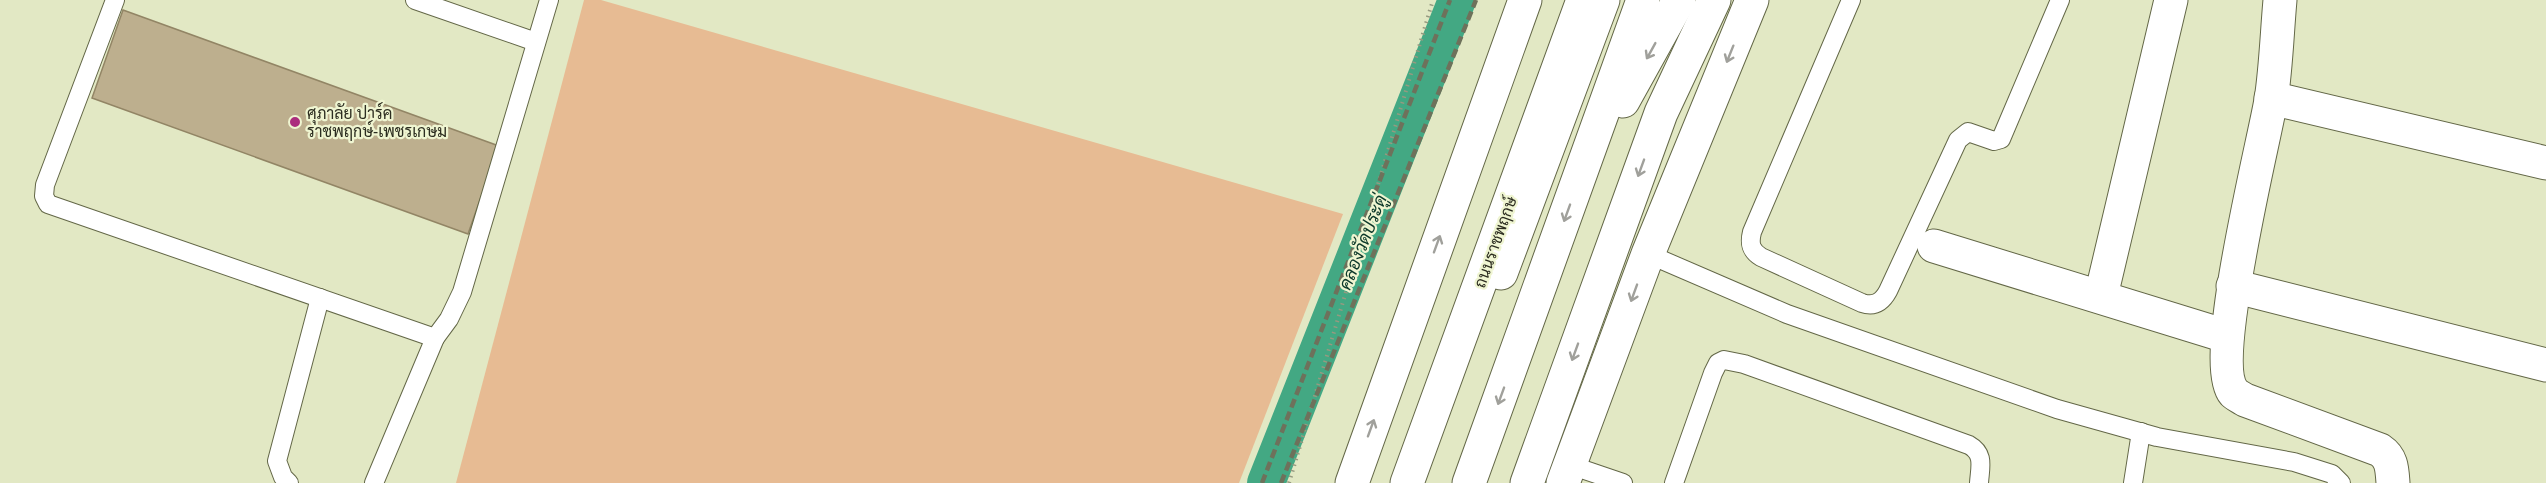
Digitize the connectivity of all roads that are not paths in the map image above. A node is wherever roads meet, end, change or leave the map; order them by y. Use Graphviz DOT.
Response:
graph roads {
  1 [pos="115,0"];
  2 [pos="415,0"];
  3 [pos="549,0"];
  4 [pos="1525,0"];
  5 [pos="1583,0"];
  6 [pos="1603,0"];
  7 [pos="1643,0"];
  8 [pos="1679,0"];
  9 [pos="1714,0"];
  10 [pos="1752,0"];
  11 [pos="1851,0"];
  12 [pos="2060,0"];
  13 [pos="2171,0"];
  14 [pos="2280,0"];
  15 [pos="536,42"];
  16 [pos="2271,98"];
  17 [pos="1587,158"];
  18 [pos="2546,164"];
  19 [pos="1934,246"];
  20 [pos="1648,255"];
  21 [pos="2233,286"];
  22 [pos="2101,296"];
  23 [pos="320,298"];
  24 [pos="2226,336"];
  25 [pos="435,338"];
  26 [pos="2546,365"];
  27 [pos="2141,432"];
  28 [pos="1567,474"];
  29 [pos="289,483"];
  30 [pos="374,483"];
  31 [pos="1352,483"];
  32 [pos="1407,483"];
  33 [pos="1422,483"];
  34 [pos="1469,483"];
  35 [pos="1527,483"];
  36 [pos="1623,483"];
  37 [pos="1674,483"];
  38 [pos="1979,483"];
  39 [pos="2133,483"];
  40 [pos="2341,483"];
  41 [pos="2393,483"];
  1 -- 23 [label="lane"];
  2 -- 15 [label="lane"];
  3 -- 15 [label="lane"];
  31 -- 4 [label="street, one-way"];
  5 -- 32 [label="street, ถนนราชพฤกษ์"];
  6 -- 33 [label="street"];
  7 -- 17 [label="street"];
  8 -- 17 [label="street, one-way"];
  9 -- 35 [label="street, one-way"];
  10 -- 20 [label="street, one-way"];
  11 -- 12 [label="lane"];
  13 -- 22 [label="street"];
  14 -- 16 [label="street"];
  15 -- 25 [label="lane"];
  16 -- 18 [label="street"];
  16 -- 21 [label="street"];
  17 -- 34 [label="street, one-way"];
  19 -- 22 [label="street"];
  20 -- 27 [label="lane"];
  20 -- 28 [label="street, one-way"];
  21 -- 24 [label="street"];
  21 -- 26 [label="street"];
  22 -- 24 [label="street"];
  23 -- 25 [label="lane"];
  23 -- 29 [label="lane"];
  24 -- 41 [label="street"];
  25 -- 30 [label="lane"];
  27 -- 39 [label="lane"];
  27 -- 40 [label="lane"];
  28 -- 36 [label="lane"];
  37 -- 38 [label="lane"];
}
